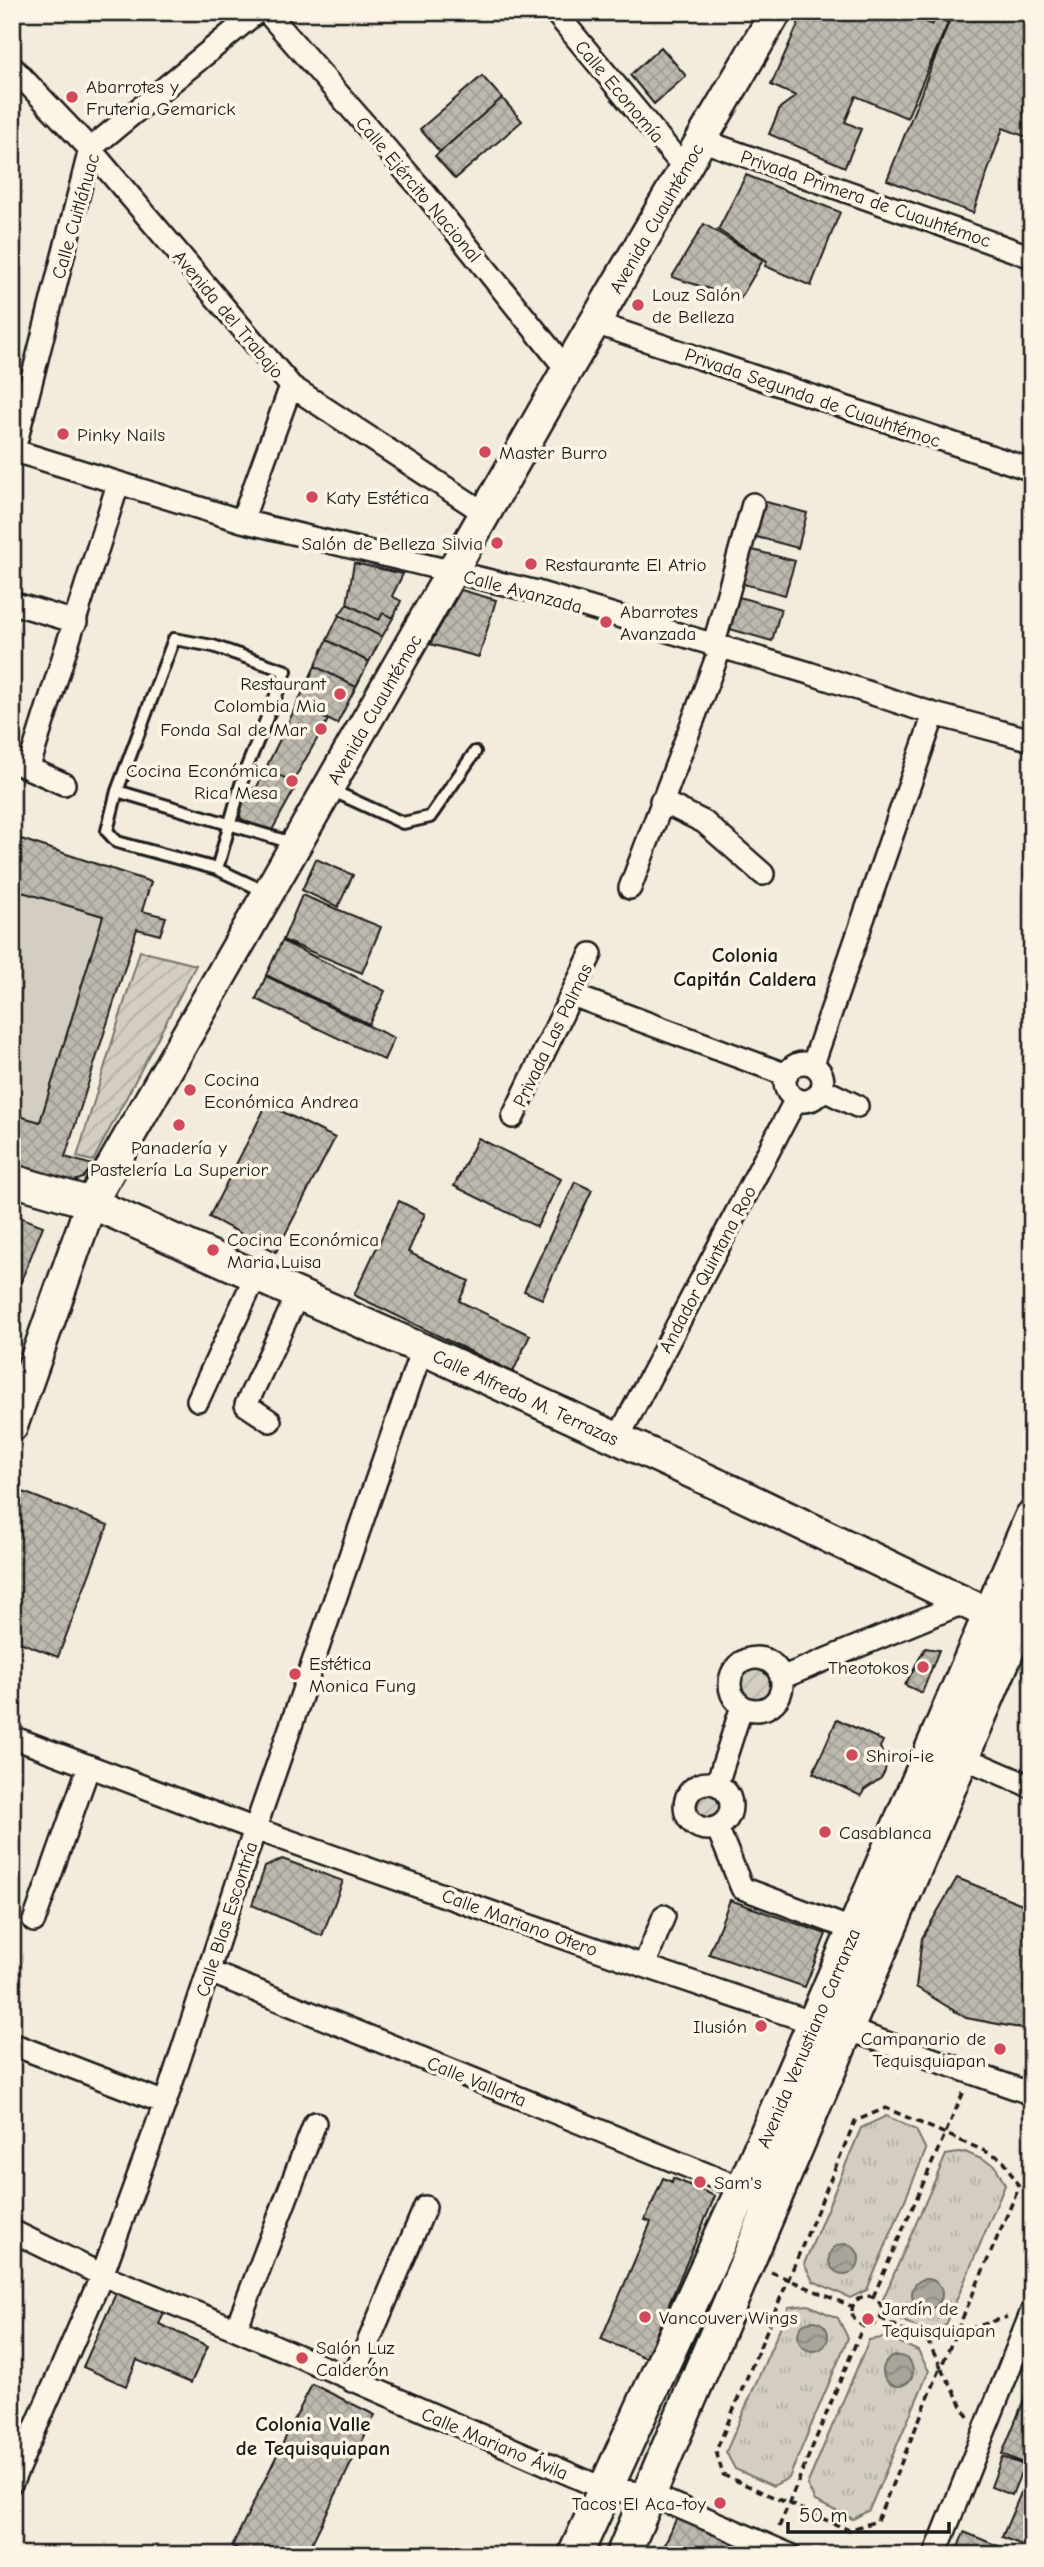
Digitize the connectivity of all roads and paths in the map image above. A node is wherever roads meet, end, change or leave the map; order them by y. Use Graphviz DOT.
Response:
graph roads {
  1 [pos="257,12"];
  2 [pos="267,12"];
  3 [pos="555,12"];
  4 [pos="775,12"];
  5 [pos="12,67"];
  6 [pos="701,140"];
  7 [pos="90,149"];
  8 [pos="684,169"];
  9 [pos="1032,257"];
  10 [pos="595,323"];
  11 [pos="567,370"];
  12 [pos="290,386"];
  13 [pos="13,450"];
  14 [pos="1032,470"];
  15 [pos="118,484"];
  16 [pos="753,504"];
  17 [pos="486,514"];
  18 [pos="242,521"];
  19 [pos="452,572"];
  20 [pos="12,603"];
  21 [pos="75,622"];
  22 [pos="717,648"];
  23 [pos="934,714"];
  24 [pos="1032,740"];
  25 [pos="475,752"];
  26 [pos="21,764"];
  27 [pos="64,784"];
  28 [pos="328,789"];
  29 [pos="117,791"];
  30 [pos="661,801"];
  31 [pos="229,822"];
  32 [pos="296,844"];
  33 [pos="217,869"];
  34 [pos="763,874"];
  35 [pos="630,888"];
  36 [pos="268,894"];
  37 [pos="591,954"];
  38 [pos="572,995"];
  39 [pos="813,1065"];
  40 [pos="787,1075"];
  41 [pos="822,1089"];
  42 [pos="796,1099"];
  43 [pos="858,1106"];
  44 [pos="513,1117"];
  45 [pos="12,1180"];
  46 [pos="91,1203"];
  47 [pos="256,1275"];
  48 [pos="298,1294"];
  49 [pos="422,1349"];
  50 [pos="198,1400"];
  51 [pos="270,1421"];
  52 [pos="12,1426"];
  53 [pos="617,1440"];
  54 [pos="1032,1517"];
  55 [pos="1032,1592"];
  56 [pos="1000,1620"];
  57 [pos="781,1678"];
  58 [pos="742,1706"];
  59 [pos="12,1737"];
  60 [pos="960,1756"];
  61 [pos="89,1766"];
  62 [pos="717,1784"];
  63 [pos="1032,1787"];
  64 [pos="717,1827"];
  65 [pos="255,1829"];
  66 [pos="664,1916"];
  67 [pos="34,1921"];
  68 [pos="854,1930"];
  69 [pos="644,1966"];
  70 [pos="210,1972"];
  71 [pos="829,2025"];
  72 [pos="12,2044"];
  73 [pos="972,2074"];
  74 [pos="1032,2094"];
  75 [pos="165,2104"];
  76 [pos="315,2123"];
  77 [pos="944,2135"];
  78 [pos="743,2189"];
  79 [pos="425,2207"];
  80 [pos="12,2231"];
  81 [pos="746,2262"];
  82 [pos="102,2275"];
  83 [pos="789,2279"];
  84 [pos="873,2297"];
  85 [pos="853,2307"];
  86 [pos="1025,2312"];
  87 [pos="880,2318"];
  88 [pos="863,2326"];
  89 [pos="236,2329"];
  90 [pos="956,2333"];
  91 [pos="928,2342"];
  92 [pos="941,2367"];
  93 [pos="352,2381"];
  94 [pos="980,2441"];
  95 [pos="12,2482"];
  96 [pos="604,2489"];
  97 [pos="649,2494"];
  98 [pos="789,2503"];
  99 [pos="780,2551"];
  100 [pos="575,2555"];
  101 [pos="623,2555"];
  102 [pos="935,2555"];
  1 -- 7 [label="street, Calle Cuitláhuac"];
  2 -- 11 [label="street, Calle Ejército Nacional"];
  3 -- 8 [label="street, Calle Economía"];
  4 -- 6 [label="street, Avenida Cuauhtémoc"];
  5 -- 7 [label="street, Avenida del Trabajo"];
  6 -- 8 [label="street, Avenida Cuauhtémoc"];
  6 -- 9 [label="street, Privada Primera de Cuauhtémoc"];
  7 -- 12 [label="street, Avenida del Trabajo"];
  7 -- 13 [label="street, Calle Cuitláhuac"];
  8 -- 10 [label="street, Avenida Cuauhtémoc"];
  10 -- 11 [label="street, Avenida Cuauhtémoc"];
  10 -- 14 [label="street, Privada Segunda de Cuauhtémoc"];
  11 -- 17 [label="street, Avenida Cuauhtémoc"];
  12 -- 17 [label="street, Avenida del Trabajo"];
  12 -- 18 [label="street"];
  13 -- 15 [label="street, Calle Avanzada"];
  15 -- 18 [label="street, Calle Avanzada"];
  15 -- 21 [label="street"];
  16 -- 22 [label="street"];
  17 -- 19 [label="street, Avenida Cuauhtémoc"];
  18 -- 19 [label="street, Calle Avanzada"];
  19 -- 22 [label="street, Calle Avanzada"];
  19 -- 28 [label="street, Avenida Cuauhtémoc"];
  20 -- 21 [label="street"];
  21 -- 26 [label="street"];
  22 -- 23 [label="street, Calle Avanzada"];
  22 -- 30 [label="street"];
  23 -- 24 [label="street, Calle Avanzada"];
  23 -- 39 [label="street"];
  25 -- 28 [label="lane"];
  26 -- 27 [label="street"];
  28 -- 32 [label="street, Avenida Cuauhtémoc"];
  29 -- 31 [label="lane"];
  29 -- 31 [label="lane"];
  29 -- 33 [label="lane"];
  30 -- 34 [label="street"];
  30 -- 35 [label="street"];
  31 -- 32 [label="lane"];
  31 -- 33 [label="lane"];
  32 -- 36 [label="street, Avenida Cuauhtémoc"];
  33 -- 36 [label="lane"];
  36 -- 46 [label="street, Avenida Cuauhtémoc"];
  37 -- 38 [label="street, Privada Las Palmas"];
  38 -- 40 [label="street"];
  38 -- 44 [label="street, Privada Las Palmas"];
  39 -- 40 [label="street"];
  39 -- 41 [label="street"];
  40 -- 42 [label="street"];
  41 -- 42 [label="street"];
  41 -- 43 [label="street"];
  42 -- 53 [label="street, Andador Quintana Roo"];
  45 -- 46 [label="street, Calle Alfredo M. Terrazas"];
  46 -- 47 [label="street, Calle Alfredo M. Terrazas"];
  46 -- 52 [label="street, Avenida Cuauhtémoc"];
  47 -- 48 [label="street, Calle Alfredo M. Terrazas"];
  47 -- 50 [label="street"];
  48 -- 49 [label="street, Calle Alfredo M. Terrazas"];
  48 -- 51 [label="street"];
  49 -- 53 [label="street, Calle Alfredo M. Terrazas"];
  49 -- 65 [label="street, Calle Blas Escontría"];
  53 -- 56 [label="street, Calle Alfredo M. Terrazas"];
  54 -- 56 [label="main road, Avenida Venustiano Carranza"];
  55 -- 56 [label="main road, Avenida Venustiano Carranza"];
  56 -- 57 [label="street"];
  56 -- 60 [label="main road, Avenida Venustiano Carranza"];
  56 -- 68 [label="main road, Avenida Venustiano Carranza"];
  57 -- 58 [label="street"];
  57 -- 58 [label="street"];
  58 -- 62 [label="street"];
  59 -- 61 [label="street, Calle Mariano Otero"];
  60 -- 63 [label="street"];
  60 -- 71 [label="main road, Avenida Venustiano Carranza"];
  61 -- 65 [label="street, Calle Mariano Otero"];
  61 -- 67 [label="street"];
  62 -- 64 [label="street"];
  62 -- 64 [label="street"];
  64 -- 68 [label="street"];
  65 -- 69 [label="street, Calle Mariano Otero"];
  65 -- 70 [label="street, Calle Blas Escontría"];
  66 -- 69 [label="street"];
  68 -- 71 [label="main road, Avenida Venustiano Carranza"];
  69 -- 71 [label="street, Calle Mariano Otero"];
  70 -- 75 [label="street, Calle Blas Escontría"];
  70 -- 78 [label="street, Calle Vallarta"];
  71 -- 73 [label="street, Calle Mariano Otero"];
  71 -- 78 [label="main road, Avenida Venustiano Carranza"];
  71 -- 81 [label="main road, Avenida Venustiano Carranza"];
  72 -- 75 [label="street"];
  73 -- 74 [label="street, Calle Mariano Otero"];
  73 -- 77 [label="path"];
  75 -- 82 [label="street, Calle Blas Escontría"];
  76 -- 89 [label="street"];
  77 -- 83 [label="path"];
  77 -- 84 [label="path"];
  77 -- 90 [label="path"];
  78 -- 96 [label="main road, Avenida Venustiano Carranza"];
  79 -- 93 [label="street"];
  80 -- 82 [label="street, Calle Mariano Ávila"];
  81 -- 83 [label="path"];
  81 -- 97 [label="main road, Avenida Venustiano Carranza"];
  82 -- 89 [label="street, Calle Mariano Ávila"];
  82 -- 95 [label="street, Calle Blas Escontría"];
  83 -- 85 [label="path"];
  83 -- 98 [label="path"];
  84 -- 85 [label="path"];
  84 -- 87 [label="path"];
  85 -- 88 [label="path"];
  86 -- 90 [label="path"];
  86 -- 94 [label="street"];
  87 -- 88 [label="path"];
  87 -- 91 [label="path"];
  88 -- 98 [label="path"];
  89 -- 93 [label="street, Calle Mariano Ávila"];
  90 -- 91 [label="path"];
  90 -- 92 [label="path"];
  91 -- 92 [label="path"];
  92 -- 94 [label="path"];
  92 -- 98 [label="path"];
  93 -- 96 [label="street, Calle Mariano Ávila"];
  94 -- 102 [label="street"];
  96 -- 97 [label="street, Calle Mariano Ávila"];
  96 -- 100 [label="main road, Avenida Venustiano Carranza"];
  97 -- 99 [label="street, Calle Mariano Ávila"];
  97 -- 101 [label="main road, Avenida Venustiano Carranza"];
  98 -- 99 [label="path"];
}
